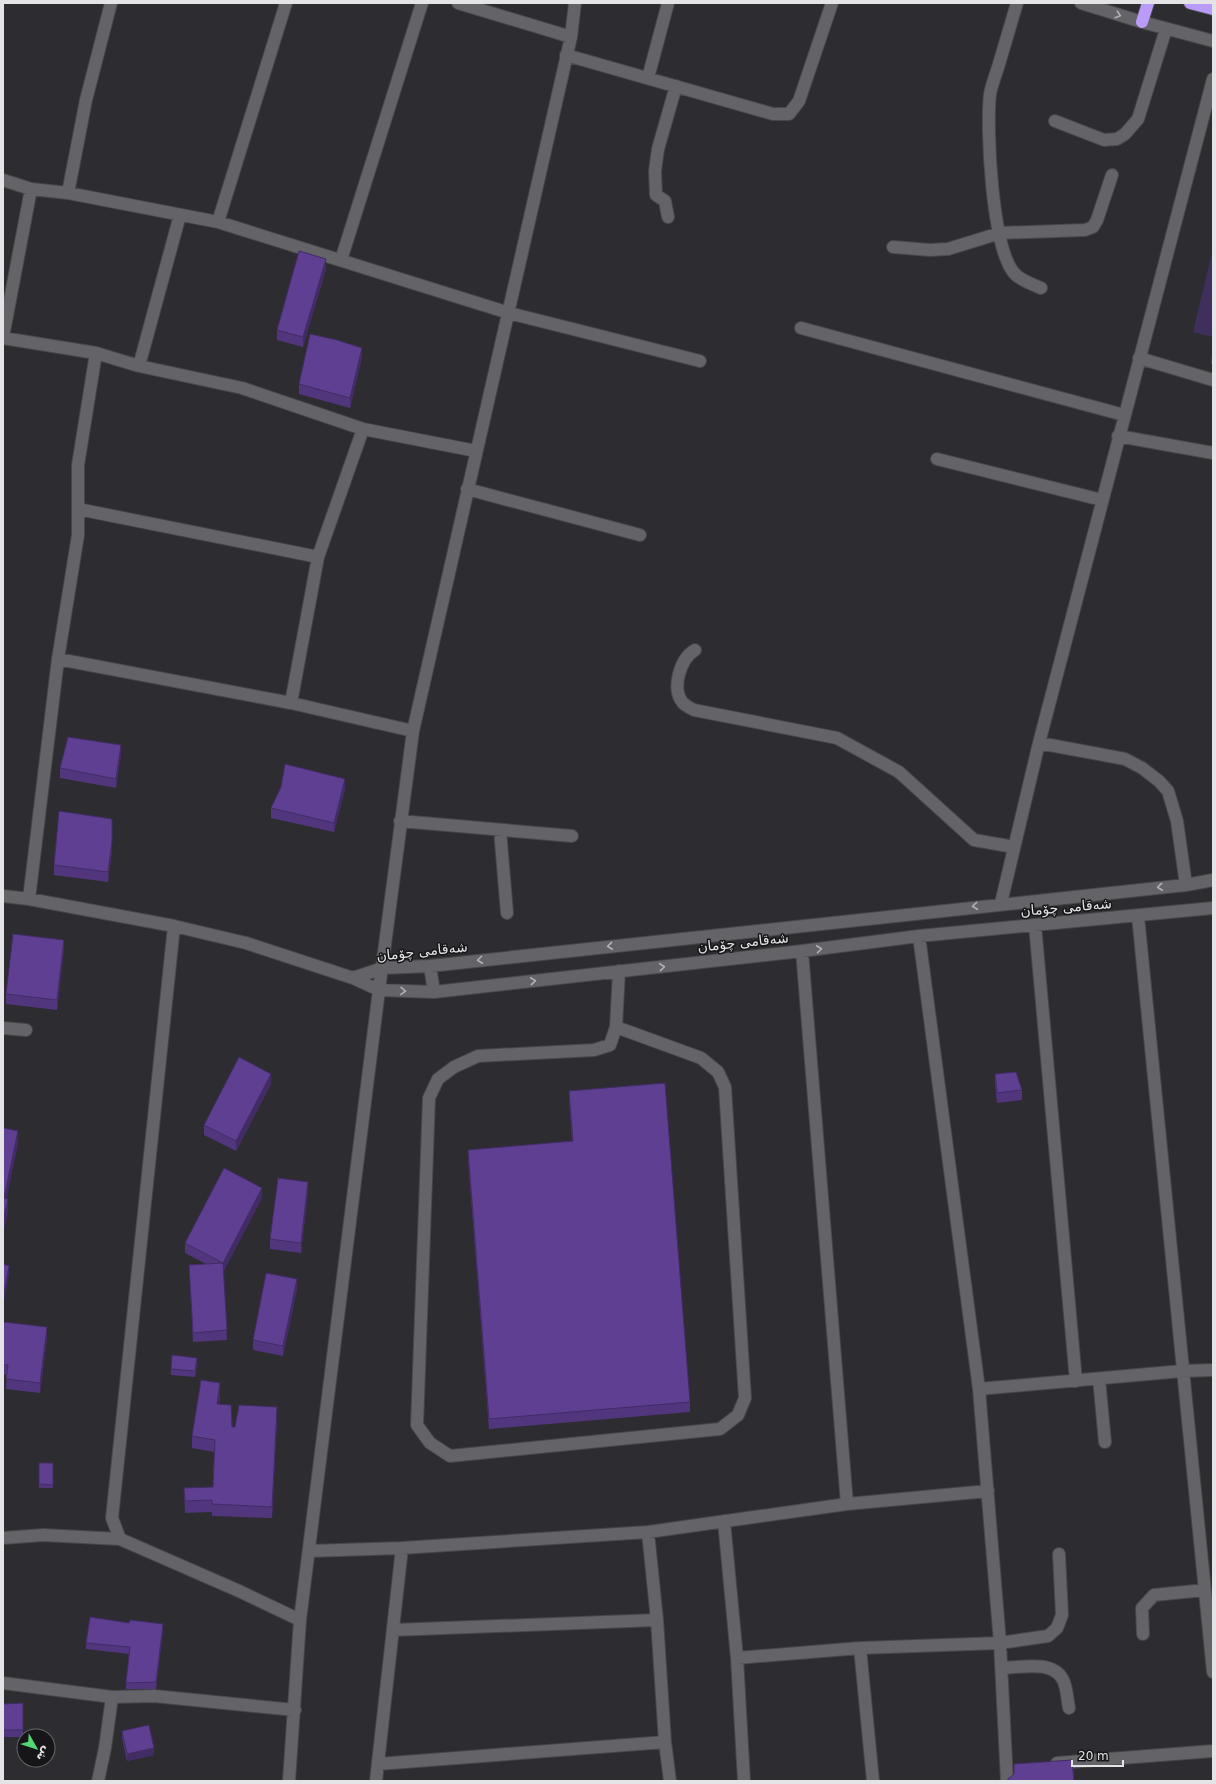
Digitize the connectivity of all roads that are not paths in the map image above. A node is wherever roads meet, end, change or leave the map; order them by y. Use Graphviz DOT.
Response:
graph roads {
  1 [pos="111,3"];
  2 [pos="286,3"];
  3 [pos="422,3"];
  4 [pos="458,3"];
  5 [pos="575,3"];
  6 [pos="578,3"];
  7 [pos="668,3"];
  8 [pos="1017,3"];
  9 [pos="1081,3"];
  10 [pos="1148,3"];
  11 [pos="1190,3"];
  12 [pos="829,4"];
  13 [pos="1213,9"];
  14 [pos="573,21"];
  15 [pos="1142,22"];
  16 [pos="1166,29"];
  17 [pos="570,38"];
  18 [pos="1213,41"];
  19 [pos="566,55"];
  20 [pos="648,78"];
  21 [pos="1213,79"];
  22 [pos="676,86"];
  23 [pos="1055,121"];
  24 [pos="1112,175"];
  25 [pos="3,180"];
  26 [pos="31,189"];
  27 [pos="68,193"];
  28 [pos="180,215"];
  29 [pos="668,217"];
  30 [pos="218,222"];
  31 [pos="1000,233"];
  32 [pos="893,247"];
  33 [pos="340,260"];
  34 [pos="1041,288"];
  35 [pos="509,313"];
  36 [pos="5,318"];
  37 [pos="801,328"];
  38 [pos="3,338"];
  39 [pos="96,353"];
  40 [pos="1139,358"];
  41 [pos="700,361"];
  42 [pos="139,366"];
  43 [pos="1213,380"];
  44 [pos="1124,415"];
  45 [pos="363,429"];
  46 [pos="1118,436"];
  47 [pos="476,451"];
  48 [pos="1213,453"];
  49 [pos="937,459"];
  50 [pos="467,489"];
  51 [pos="1102,500"];
  52 [pos="78,509"];
  53 [pos="640,535"];
  54 [pos="318,557"];
  55 [pos="695,650"];
  56 [pos="58,659"];
  57 [pos="291,703"];
  58 [pos="413,731"];
  59 [pos="1039,743"];
  60 [pos="400,820"];
  61 [pos="500,830"];
  62 [pos="572,836"];
  63 [pos="1014,847"];
  64 [pos="1213,880"];
  65 [pos="1186,885"];
  66 [pos="3,896"];
  67 [pos="29,899"];
  68 [pos="1001,903"];
  69 [pos="1213,908"];
  70 [pos="507,912"];
  71 [pos="1138,916"];
  72 [pos="1034,925"];
  73 [pos="174,926"];
  74 [pos="919,936"];
  75 [pos="802,951"];
  76 [pos="430,966"];
  77 [pos="383,968"];
  78 [pos="619,971"];
  79 [pos="353,978"];
  80 [pos="379,990"];
  81 [pos="434,992"];
  82 [pos="616,1027"];
  83 [pos="3,1028"];
  84 [pos="26,1030"];
  85 [pos="1213,1370"];
  86 [pos="1182,1371"];
  87 [pos="1099,1378"];
  88 [pos="1076,1381"];
  89 [pos="979,1389"];
  90 [pos="1105,1442"];
  91 [pos="988,1490"];
  92 [pos="846,1504"];
  93 [pos="724,1521"];
  94 [pos="648,1532"];
  95 [pos="3,1538"];
  96 [pos="120,1539"];
  97 [pos="402,1548"];
  98 [pos="309,1551"];
  99 [pos="1059,1554"];
  100 [pos="1204,1590"];
  101 [pos="300,1620"];
  102 [pos="656,1620"];
  103 [pos="393,1630"];
  104 [pos="1143,1634"];
  105 [pos="1000,1643"];
  106 [pos="860,1648"];
  107 [pos="737,1658"];
  108 [pos="1001,1668"];
  109 [pos="1213,1672"];
  110 [pos="3,1683"];
  111 [pos="112,1696"];
  112 [pos="1069,1708"];
  113 [pos="294,1710"];
  114 [pos="665,1742"];
  115 [pos="1213,1751"];
  116 [pos="378,1764"];
  117 [pos="1043,1764"];
  118 [pos="1021,1766"];
  119 [pos="1006,1767"];
  120 [pos="98,1781"];
  121 [pos="289,1781"];
  122 [pos="376,1781"];
  123 [pos="670,1781"];
  124 [pos="744,1781"];
  125 [pos="873,1781"];
  126 [pos="1007,1781"];
  1 -- 27 [label="street"];
  2 -- 30 [label="street"];
  3 -- 33 [label="street"];
  4 -- 17 [label="street"];
  5 -- 14 [label="street"];
  6 -- 14 [label="street"];
  7 -- 20 [label="street"];
  8 -- 31 [label="street"];
  9 -- 15 [label="street, one-way"];
  10 -- 15 [label="highway"];
  11 -- 13 [label="highway"];
  12 -- 22 [label="street"];
  14 -- 17 [label="street"];
  15 -- 16 [label="street"];
  16 -- 18 [label="street"];
  16 -- 23 [label="street"];
  17 -- 19 [label="street"];
  19 -- 20 [label="street"];
  19 -- 35 [label="street"];
  20 -- 22 [label="street"];
  21 -- 40 [label="street"];
  22 -- 29 [label="street"];
  24 -- 31 [label="street"];
  25 -- 26 [label="street"];
  26 -- 27 [label="street"];
  26 -- 36 [label="street"];
  27 -- 28 [label="street"];
  28 -- 30 [label="street"];
  28 -- 42 [label="street"];
  30 -- 33 [label="street"];
  31 -- 32 [label="street"];
  31 -- 34 [label="street"];
  33 -- 35 [label="street"];
  35 -- 41 [label="street"];
  35 -- 47 [label="street"];
  36 -- 38 [label="street"];
  37 -- 44 [label="street"];
  38 -- 39 [label="street"];
  39 -- 42 [label="street"];
  39 -- 52 [label="street"];
  40 -- 43 [label="street"];
  40 -- 44 [label="street"];
  42 -- 45 [label="street"];
  44 -- 46 [label="street"];
  45 -- 47 [label="street"];
  45 -- 54 [label="street"];
  46 -- 48 [label="street"];
  46 -- 51 [label="street"];
  47 -- 50 [label="street"];
  49 -- 51 [label="street"];
  50 -- 53 [label="street"];
  50 -- 58 [label="street"];
  51 -- 59 [label="street"];
  52 -- 54 [label="street"];
  52 -- 56 [label="street"];
  54 -- 57 [label="street"];
  55 -- 63 [label="street"];
  56 -- 57 [label="street"];
  56 -- 67 [label="street"];
  57 -- 58 [label="street"];
  58 -- 60 [label="street"];
  59 -- 63 [label="street"];
  59 -- 65 [label="street"];
  60 -- 61 [label="street"];
  60 -- 77 [label="street"];
  61 -- 62 [label="street"];
  61 -- 70 [label="street"];
  63 -- 68 [label="street"];
  64 -- 65 [label="street, شەقامی چۆمان"];
  65 -- 68 [label="street, شەقامی چۆمان, one-way"];
  66 -- 67 [label="street"];
  67 -- 73 [label="street"];
  68 -- 76 [label="street, شەقامی چۆمان, one-way"];
  69 -- 71 [label="street, شەقامی چۆمان"];
  71 -- 72 [label="street, شەقامی چۆمان"];
  71 -- 86 [label="street"];
  72 -- 74 [label="street, شەقامی چۆمان"];
  72 -- 88 [label="street"];
  73 -- 79 [label="street"];
  73 -- 96 [label="street"];
  75 -- 74 [label="street, شەقامی چۆمان, one-way"];
  74 -- 89 [label="street"];
  78 -- 75 [label="street, شەقامی چۆمان, one-way"];
  75 -- 92 [label="street"];
  76 -- 77 [label="street, شەقامی چۆمان"];
  76 -- 81 [label="street"];
  77 -- 79 [label="street, شەقامی چۆمان"];
  77 -- 80 [label="street"];
  81 -- 78 [label="street, شەقامی چۆمان, one-way"];
  78 -- 82 [label="street"];
  79 -- 80 [label="street, شەقامی چۆمان"];
  80 -- 81 [label="street, شەقامی چۆمان, one-way"];
  80 -- 98 [label="street"];
  82 -- 82 [label="street"];
  83 -- 84 [label="street"];
  85 -- 86 [label="street"];
  86 -- 87 [label="street"];
  86 -- 100 [label="street"];
  87 -- 88 [label="street"];
  87 -- 90 [label="street"];
  88 -- 89 [label="street"];
  89 -- 91 [label="street"];
  91 -- 92 [label="street"];
  91 -- 105 [label="street"];
  92 -- 93 [label="street"];
  93 -- 94 [label="street"];
  93 -- 107 [label="street"];
  94 -- 97 [label="street"];
  94 -- 102 [label="street"];
  95 -- 96 [label="street"];
  96 -- 101 [label="street"];
  97 -- 98 [label="street"];
  97 -- 103 [label="street"];
  98 -- 101 [label="street"];
  99 -- 105 [label="street"];
  100 -- 104 [label="street"];
  100 -- 109 [label="street"];
  101 -- 113 [label="street"];
  102 -- 103 [label="street"];
  102 -- 114 [label="street"];
  103 -- 116 [label="street"];
  105 -- 106 [label="street"];
  105 -- 108 [label="street"];
  106 -- 107 [label="street"];
  106 -- 125 [label="street"];
  107 -- 124 [label="street"];
  108 -- 112 [label="street"];
  108 -- 119 [label="street"];
  110 -- 111 [label="street"];
  111 -- 113 [label="street"];
  111 -- 120 [label="street"];
  113 -- 121 [label="street"];
  114 -- 116 [label="street"];
  114 -- 123 [label="street"];
  115 -- 117 [label="street"];
  116 -- 122 [label="street"];
  118 -- 119 [label="street"];
  119 -- 126 [label="street"];
}
